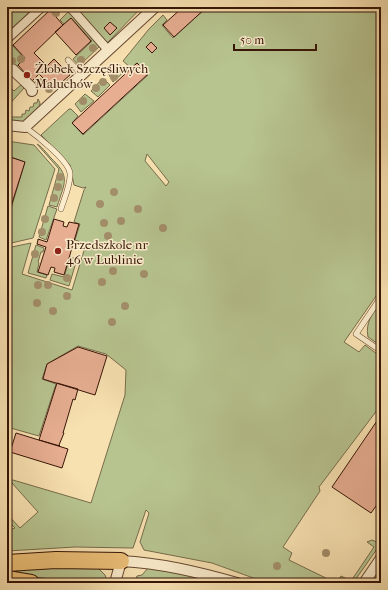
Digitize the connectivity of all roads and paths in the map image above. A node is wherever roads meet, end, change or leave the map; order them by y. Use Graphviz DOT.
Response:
graph roads {
  1 [pos="42,7"];
  2 [pos="70,7"];
  3 [pos="155,7"];
  4 [pos="7,39"];
  5 [pos="108,50"];
  6 [pos="68,60"];
  7 [pos="9,67"];
  8 [pos="82,75"];
  9 [pos="32,91"];
  10 [pos="7,125"];
  11 [pos="25,127"];
  12 [pos="61,209"];
  13 [pos="381,297"];
  14 [pos="381,351"];
  15 [pos="381,558"];
  16 [pos="121,561"];
  17 [pos="7,563"];
  18 [pos="7,579"];
  19 [pos="31,583"];
  20 [pos="115,583"];
  21 [pos="237,583"];
  22 [pos="364,583"];
  1 -- 4 [label="street"];
  2 -- 5 [label="street"];
  3 -- 5 [label="street"];
  5 -- 8 [label="street"];
  6 -- 8 [label="lane"];
  7 -- 9 [label="street"];
  8 -- 11 [label="street"];
  10 -- 11 [label="street"];
  11 -- 12 [label="lane"];
  13 -- 14 [label="lane"];
  15 -- 22 [label="street"];
  16 -- 17 [label="main road"];
  16 -- 20 [label="street"];
  16 -- 21 [label="street"];
  18 -- 19 [label="main road"];
}
